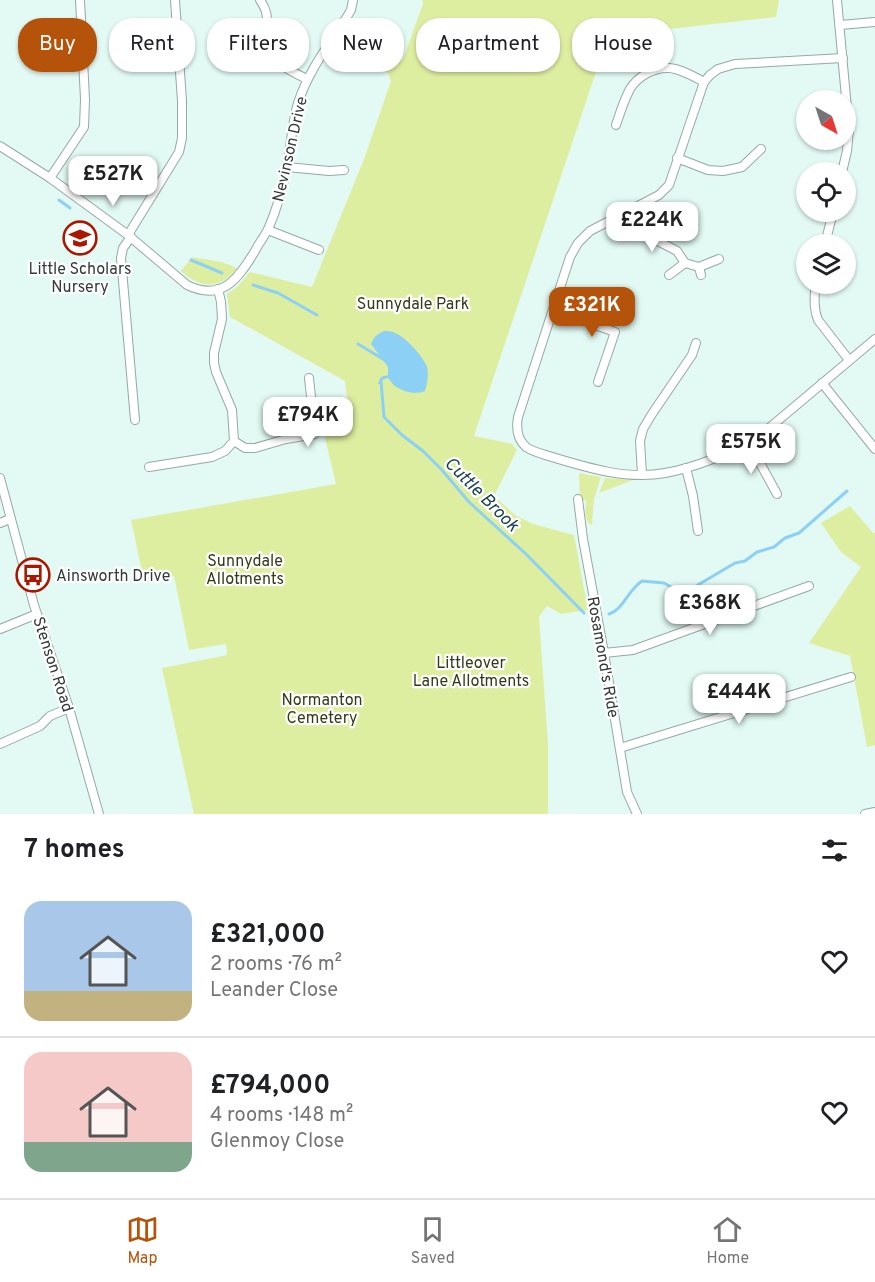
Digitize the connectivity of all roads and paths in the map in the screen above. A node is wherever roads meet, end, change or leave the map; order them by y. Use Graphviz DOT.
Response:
graph roads {
  1 [pos="80,0"];
  2 [pos="175,0"];
  3 [pos="260,0"];
  4 [pos="353,0"];
  5 [pos="837,0"];
  6 [pos="346,18"];
  7 [pos="875,22"];
  8 [pos="840,25"];
  9 [pos="321,57"];
  10 [pos="843,58"];
  11 [pos="307,79"];
  12 [pos="704,82"];
  13 [pos="616,124"];
  14 [pos="0,146"];
  15 [pos="761,150"];
  16 [pos="677,158"];
  17 [pos="844,162"];
  18 [pos="287,166"];
  19 [pos="344,170"];
  20 [pos="51,178"];
  21 [pos="630,210"];
  22 [pos="268,230"];
  23 [pos="130,236"];
  24 [pos="319,250"];
  25 [pos="719,258"];
  26 [pos="686,263"];
  27 [pos="669,275"];
  28 [pos="218,289"];
  29 [pos="815,294"];
  30 [pos="554,304"];
  31 [pos="875,339"];
  32 [pos="696,343"];
  33 [pos="849,360"];
  34 [pos="309,378"];
  35 [pos="598,382"];
  36 [pos="822,383"];
  37 [pos="135,420"];
  38 [pos="234,441"];
  39 [pos="749,443"];
  40 [pos="875,449"];
  41 [pos="149,467"];
  42 [pos="686,468"];
  43 [pos="642,474"];
  44 [pos="0,478"];
  45 [pos="777,494"];
  46 [pos="578,499"];
  47 [pos="10,519"];
  48 [pos="0,523"];
  49 [pos="698,531"];
  50 [pos="809,586"];
  51 [pos="38,614"];
  52 [pos="0,629"];
  53 [pos="604,653"];
  54 [pos="851,677"];
  55 [pos="69,708"];
  56 [pos="0,744"];
  57 [pos="620,747"];
  58 [pos="875,812"];
  59 [pos="99,814"];
  60 [pos="638,814"];
  61 [pos="865,814"];
  1 -- 20 [label="street"];
  2 -- 23 [label="street"];
  3 -- 11 [label="street"];
  4 -- 6 [label="street, Nevinson Drive"];
  5 -- 8 [label="street"];
  7 -- 8 [label="street"];
  8 -- 10 [label="street"];
  9 -- 11 [label="street, Nevinson Drive"];
  10 -- 12 [label="street"];
  10 -- 17 [label="street"];
  11 -- 18 [label="street, Nevinson Drive"];
  12 -- 13 [label="street"];
  12 -- 16 [label="street"];
  14 -- 20 [label="street"];
  15 -- 16 [label="street"];
  16 -- 21 [label="street"];
  18 -- 19 [label="street"];
  18 -- 22 [label="street, Nevinson Drive"];
  20 -- 23 [label="street"];
  21 -- 26 [label="street"];
  21 -- 30 [label="street"];
  22 -- 24 [label="street"];
  22 -- 28 [label="street, Nevinson Drive"];
  23 -- 28 [label="street"];
  23 -- 37 [label="street"];
  25 -- 26 [label="street"];
  26 -- 27 [label="street"];
  28 -- 38 [label="street"];
  29 -- 33 [label="street"];
  30 -- 35 [label="street"];
  30 -- 43 [label="street"];
  31 -- 33 [label="street"];
  32 -- 43 [label="street"];
  33 -- 36 [label="street"];
  34 -- 38 [label="street"];
  36 -- 39 [label="street"];
  36 -- 40 [label="street"];
  38 -- 41 [label="street"];
  39 -- 42 [label="street"];
  39 -- 45 [label="street"];
  42 -- 43 [label="street"];
  42 -- 49 [label="street"];
  44 -- 47 [label="street, Stenson Road"];
  46 -- 53 [label="street, Rosamond's Ride"];
  47 -- 48 [label="street"];
  47 -- 51 [label="street, Stenson Road"];
  50 -- 53 [label="street"];
  51 -- 52 [label="street"];
  51 -- 55 [label="street, Stenson Road"];
  53 -- 57 [label="street, Rosamond's Ride"];
  54 -- 57 [label="street"];
  55 -- 56 [label="street"];
  55 -- 59 [label="street, Stenson Road"];
  57 -- 60 [label="street, Rosamond's Ride"];
  58 -- 61 [label="street"];
}
